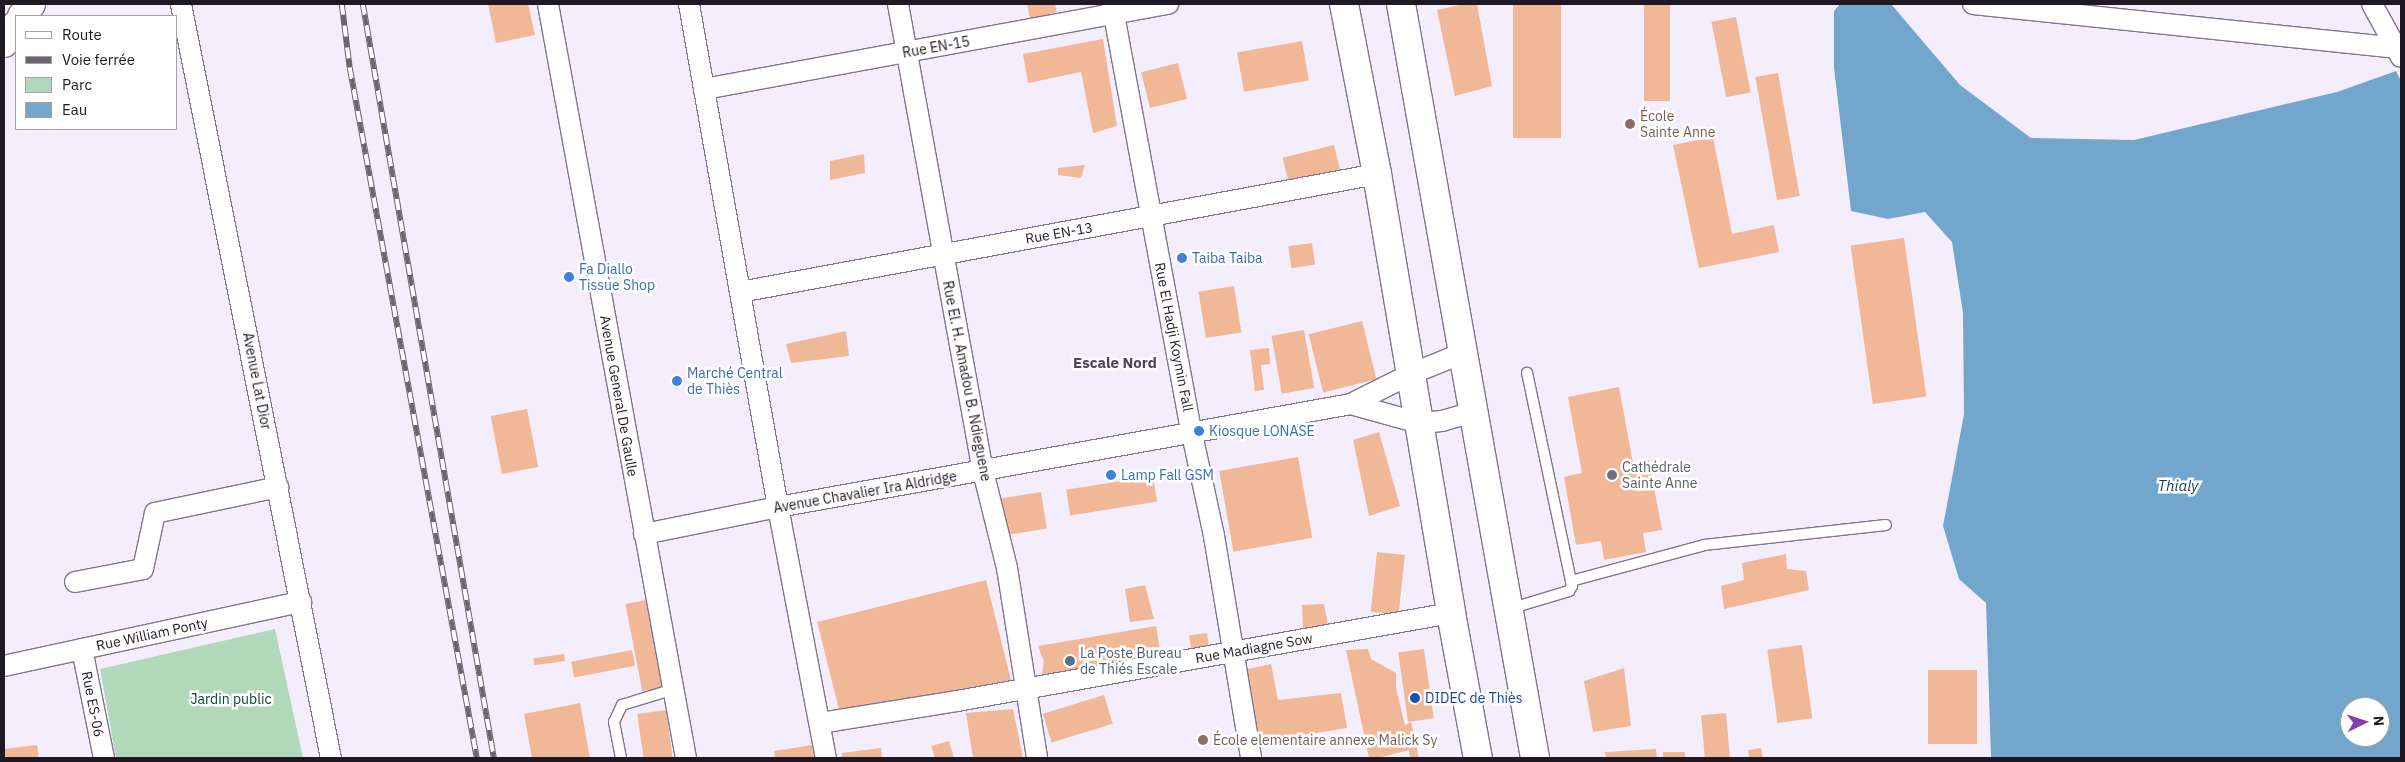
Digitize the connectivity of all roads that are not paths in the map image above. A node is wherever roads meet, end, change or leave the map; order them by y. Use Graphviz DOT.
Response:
graph roads {
  1 [pos="31,4"];
  2 [pos="181,4"];
  3 [pos="548,4"];
  4 [pos="689,4"];
  5 [pos="898,4"];
  6 [pos="1168,4"];
  7 [pos="1344,4"];
  8 [pos="1401,4"];
  9 [pos="1973,4"];
  10 [pos="2372,4"];
  11 [pos="1113,9"];
  12 [pos="23,15"];
  13 [pos="15,26"];
  14 [pos="4,42"];
  15 [pos="907,52"];
  16 [pos="2399,53"];
  17 [pos="704,89"];
  18 [pos="1377,174"];
  19 [pos="1152,216"];
  20 [pos="944,255"];
  21 [pos="740,292"];
  22 [pos="1463,353"];
  23 [pos="1527,372"];
  24 [pos="1411,374"];
  25 [pos="1351,404"];
  26 [pos="1473,412"];
  27 [pos="1419,423"];
  28 [pos="1192,434"];
  29 [pos="983,471"];
  30 [pos="278,487"];
  31 [pos="778,507"];
  32 [pos="1886,525"];
  33 [pos="644,534"];
  34 [pos="1571,581"];
  35 [pos="75,582"];
  36 [pos="301,602"];
  37 [pos="1508,609"];
  38 [pos="1451,613"];
  39 [pos="82,649"];
  40 [pos="1234,651"];
  41 [pos="4,666"];
  42 [pos="674,689"];
  43 [pos="1025,689"];
  44 [pos="820,723"];
  45 [pos="104,758"];
  46 [pos="331,758"];
  47 [pos="621,758"];
  48 [pos="686,758"];
  49 [pos="826,758"];
  50 [pos="1038,758"];
  51 [pos="1251,758"];
  52 [pos="1478,758"];
  53 [pos="1535,758"];
  1 -- 12 [label="main road"];
  2 -- 30 [label="street, Avenue Lat Dior"];
  3 -- 33 [label="street, Avenue General De Gaulle"];
  4 -- 17 [label="street"];
  5 -- 15 [label="street, Rue El. H. Amadou B. Ndieguene"];
  6 -- 11 [label="street, Rue EN-15"];
  7 -- 18 [label="main road"];
  8 -- 22 [label="main road"];
  9 -- 16 [label="street"];
  10 -- 16 [label="street"];
  11 -- 15 [label="street, Rue EN-15"];
  11 -- 19 [label="street, Rue El Hadji Koymin Fall"];
  13 -- 14 [label="main road"];
  15 -- 17 [label="street, Rue EN-15"];
  15 -- 20 [label="street, Rue El. H. Amadou B. Ndieguene"];
  17 -- 21 [label="street"];
  18 -- 19 [label="street, Rue EN-13"];
  18 -- 24 [label="main road"];
  19 -- 20 [label="street, Rue EN-13"];
  19 -- 28 [label="street, Rue El Hadji Koymin Fall"];
  20 -- 21 [label="street, Rue EN-13"];
  20 -- 29 [label="street, Rue El. H. Amadou B. Ndieguene"];
  21 -- 31 [label="street"];
  22 -- 24 [label="street"];
  22 -- 26 [label="main road"];
  23 -- 34 [label="lane"];
  24 -- 25 [label="street"];
  24 -- 27 [label="main road"];
  25 -- 27 [label="street"];
  25 -- 28 [label="street, Avenue Chavalier Ira Aldridge"];
  26 -- 27 [label="street"];
  26 -- 37 [label="main road"];
  27 -- 38 [label="main road"];
  28 -- 29 [label="street, Avenue Chavalier Ira Aldridge"];
  28 -- 40 [label="street, Rue El Hadji Koymin Fall"];
  29 -- 31 [label="street, Avenue Chavalier Ira Aldridge"];
  29 -- 43 [label="street, Rue El. H. Amadou B. Ndieguene"];
  30 -- 35 [label="street"];
  30 -- 36 [label="street, Avenue Lat Dior"];
  31 -- 33 [label="street, Avenue Chavalier Ira Aldridge"];
  31 -- 44 [label="street"];
  32 -- 34 [label="lane"];
  33 -- 42 [label="street, Avenue General De Gaulle"];
  34 -- 37 [label="lane"];
  36 -- 39 [label="street, Rue William Ponty"];
  36 -- 46 [label="street, Avenue Lat Dior"];
  37 -- 53 [label="main road"];
  38 -- 40 [label="street, Rue Madiagne Sow"];
  38 -- 52 [label="main road"];
  39 -- 41 [label="street, Rue William Ponty"];
  39 -- 45 [label="street, Rue ES-06"];
  40 -- 43 [label="street, Rue Madiagne Sow"];
  40 -- 51 [label="street, Rue El Hadji Koymin Fall"];
  42 -- 47 [label="lane"];
  42 -- 48 [label="street, Avenue General De Gaulle"];
  43 -- 44 [label="street, Rue Madiagne Sow"];
  43 -- 50 [label="street, Rue El. H. Amadou B. Ndieguene"];
  44 -- 49 [label="street"];
}
